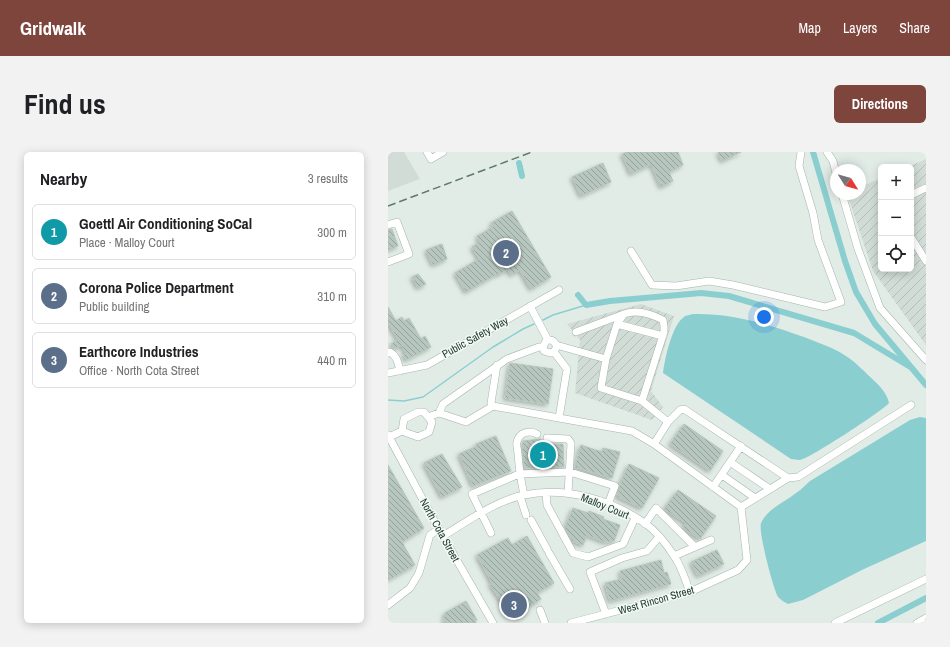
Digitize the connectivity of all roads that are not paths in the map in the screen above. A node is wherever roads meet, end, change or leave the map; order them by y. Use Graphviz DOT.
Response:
graph roads {
  1 [pos="427,152"];
  2 [pos="443,152"];
  3 [pos="801,152"];
  4 [pos="827,152"];
  5 [pos="833,164"];
  6 [pos="926,188"];
  7 [pos="914,194"];
  8 [pos="844,200"];
  9 [pos="388,225"];
  10 [pos="914,242"];
  11 [pos="631,251"];
  12 [pos="926,261"];
  13 [pos="388,262"];
  14 [pos="559,290"];
  15 [pos="530,306"];
  16 [pos="624,314"];
  17 [pos="617,324"];
  18 [pos="576,332"];
  19 [pos="663,336"];
  20 [pos="548,340"];
  21 [pos="543,347"];
  22 [pos="555,349"];
  23 [pos="388,353"];
  24 [pos="606,359"];
  25 [pos="926,360"];
  26 [pos="497,365"];
  27 [pos="400,370"];
  28 [pos="388,373"];
  29 [pos="642,400"];
  30 [pos="911,405"];
  31 [pos="493,406"];
  32 [pos="439,413"];
  33 [pos="428,418"];
  34 [pos="559,418"];
  35 [pos="668,422"];
  36 [pos="402,431"];
  37 [pos="537,434"];
  38 [pos="389,436"];
  39 [pos="547,438"];
  40 [pos="654,444"];
  41 [pos="741,446"];
  42 [pos="730,462"];
  43 [pos="570,472"];
  44 [pos="519,474"];
  45 [pos="722,475"];
  46 [pos="788,478"];
  47 [pos="713,487"];
  48 [pos="770,489"];
  49 [pos="546,492"];
  50 [pos="568,493"];
  51 [pos="522,496"];
  52 [pos="755,498"];
  53 [pos="608,504"];
  54 [pos="740,507"];
  55 [pos="481,514"];
  56 [pos="635,518"];
  57 [pos="645,524"];
  58 [pos="439,529"];
  59 [pos="491,533"];
  60 [pos="443,536"];
  61 [pos="659,537"];
  62 [pos="711,540"];
  63 [pos="695,546"];
  64 [pos="674,556"];
  65 [pos="926,579"];
  66 [pos="570,589"];
  67 [pos="690,592"];
  68 [pos="388,605"];
  69 [pos="540,610"];
  70 [pos="606,614"];
  71 [pos="926,618"];
  72 [pos="494,623"];
  73 [pos="545,623"];
  74 [pos="571,623"];
  75 [pos="835,623"];
  76 [pos="917,623"];
  1 -- 2 [label="street"];
  3 -- 11 [label="street"];
  4 -- 5 [label="street"];
  6 -- 7 [label="street"];
  8 -- 25 [label="street"];
  9 -- 13 [label="street"];
  10 -- 12 [label="street"];
  14 -- 15 [label="street, Public Safety Way"];
  15 -- 20 [label="street"];
  15 -- 27 [label="street, Public Safety Way"];
  16 -- 17 [label="street"];
  16 -- 18 [label="street"];
  16 -- 19 [label="street"];
  17 -- 19 [label="street"];
  17 -- 24 [label="street"];
  19 -- 29 [label="street"];
  20 -- 21 [label="street"];
  20 -- 22 [label="street"];
  21 -- 22 [label="street"];
  21 -- 26 [label="street"];
  22 -- 24 [label="street"];
  22 -- 34 [label="street"];
  23 -- 27 [label="street"];
  24 -- 29 [label="street"];
  26 -- 31 [label="street"];
  26 -- 32 [label="street"];
  27 -- 28 [label="street, Public Safety Way"];
  29 -- 35 [label="street"];
  30 -- 46 [label="street"];
  31 -- 32 [label="street"];
  31 -- 34 [label="street"];
  32 -- 33 [label="street"];
  33 -- 36 [label="street"];
  33 -- 36 [label="street"];
  34 -- 40 [label="street"];
  35 -- 40 [label="street"];
  35 -- 41 [label="street"];
  36 -- 38 [label="street"];
  37 -- 44 [label="street"];
  38 -- 58 [label="street, North Cota Street"];
  39 -- 43 [label="street"];
  40 -- 47 [label="street"];
  41 -- 42 [label="street"];
  41 -- 46 [label="street"];
  42 -- 45 [label="street"];
  42 -- 48 [label="street"];
  43 -- 44 [label="street"];
  43 -- 50 [label="street"];
  43 -- 53 [label="street"];
  44 -- 51 [label="street"];
  44 -- 55 [label="street"];
  45 -- 47 [label="street"];
  45 -- 52 [label="street"];
  46 -- 48 [label="street"];
  47 -- 54 [label="street"];
  48 -- 52 [label="street"];
  49 -- 50 [label="street, Malloy Court"];
  49 -- 51 [label="street, Malloy Court"];
  49 -- 56 [label="street"];
  50 -- 53 [label="street, Malloy Court"];
  51 -- 55 [label="street, Malloy Court"];
  51 -- 66 [label="street"];
  52 -- 54 [label="street"];
  53 -- 56 [label="street, Malloy Court"];
  54 -- 67 [label="street, West Rincon Street"];
  55 -- 59 [label="street"];
  55 -- 60 [label="street, Malloy Court"];
  56 -- 57 [label="street, Malloy Court"];
  57 -- 61 [label="street, Malloy Court"];
  57 -- 63 [label="street"];
  58 -- 60 [label="street, North Cota Street"];
  58 -- 68 [label="street"];
  60 -- 72 [label="street, North Cota Street"];
  61 -- 64 [label="street, Malloy Court"];
  61 -- 70 [label="street"];
  62 -- 63 [label="street"];
  63 -- 64 [label="street"];
  64 -- 67 [label="street, Malloy Court"];
  65 -- 75 [label="street"];
  67 -- 70 [label="street, West Rincon Street"];
  69 -- 73 [label="street"];
  70 -- 74 [label="street, West Rincon Street"];
  71 -- 76 [label="street"];
}
